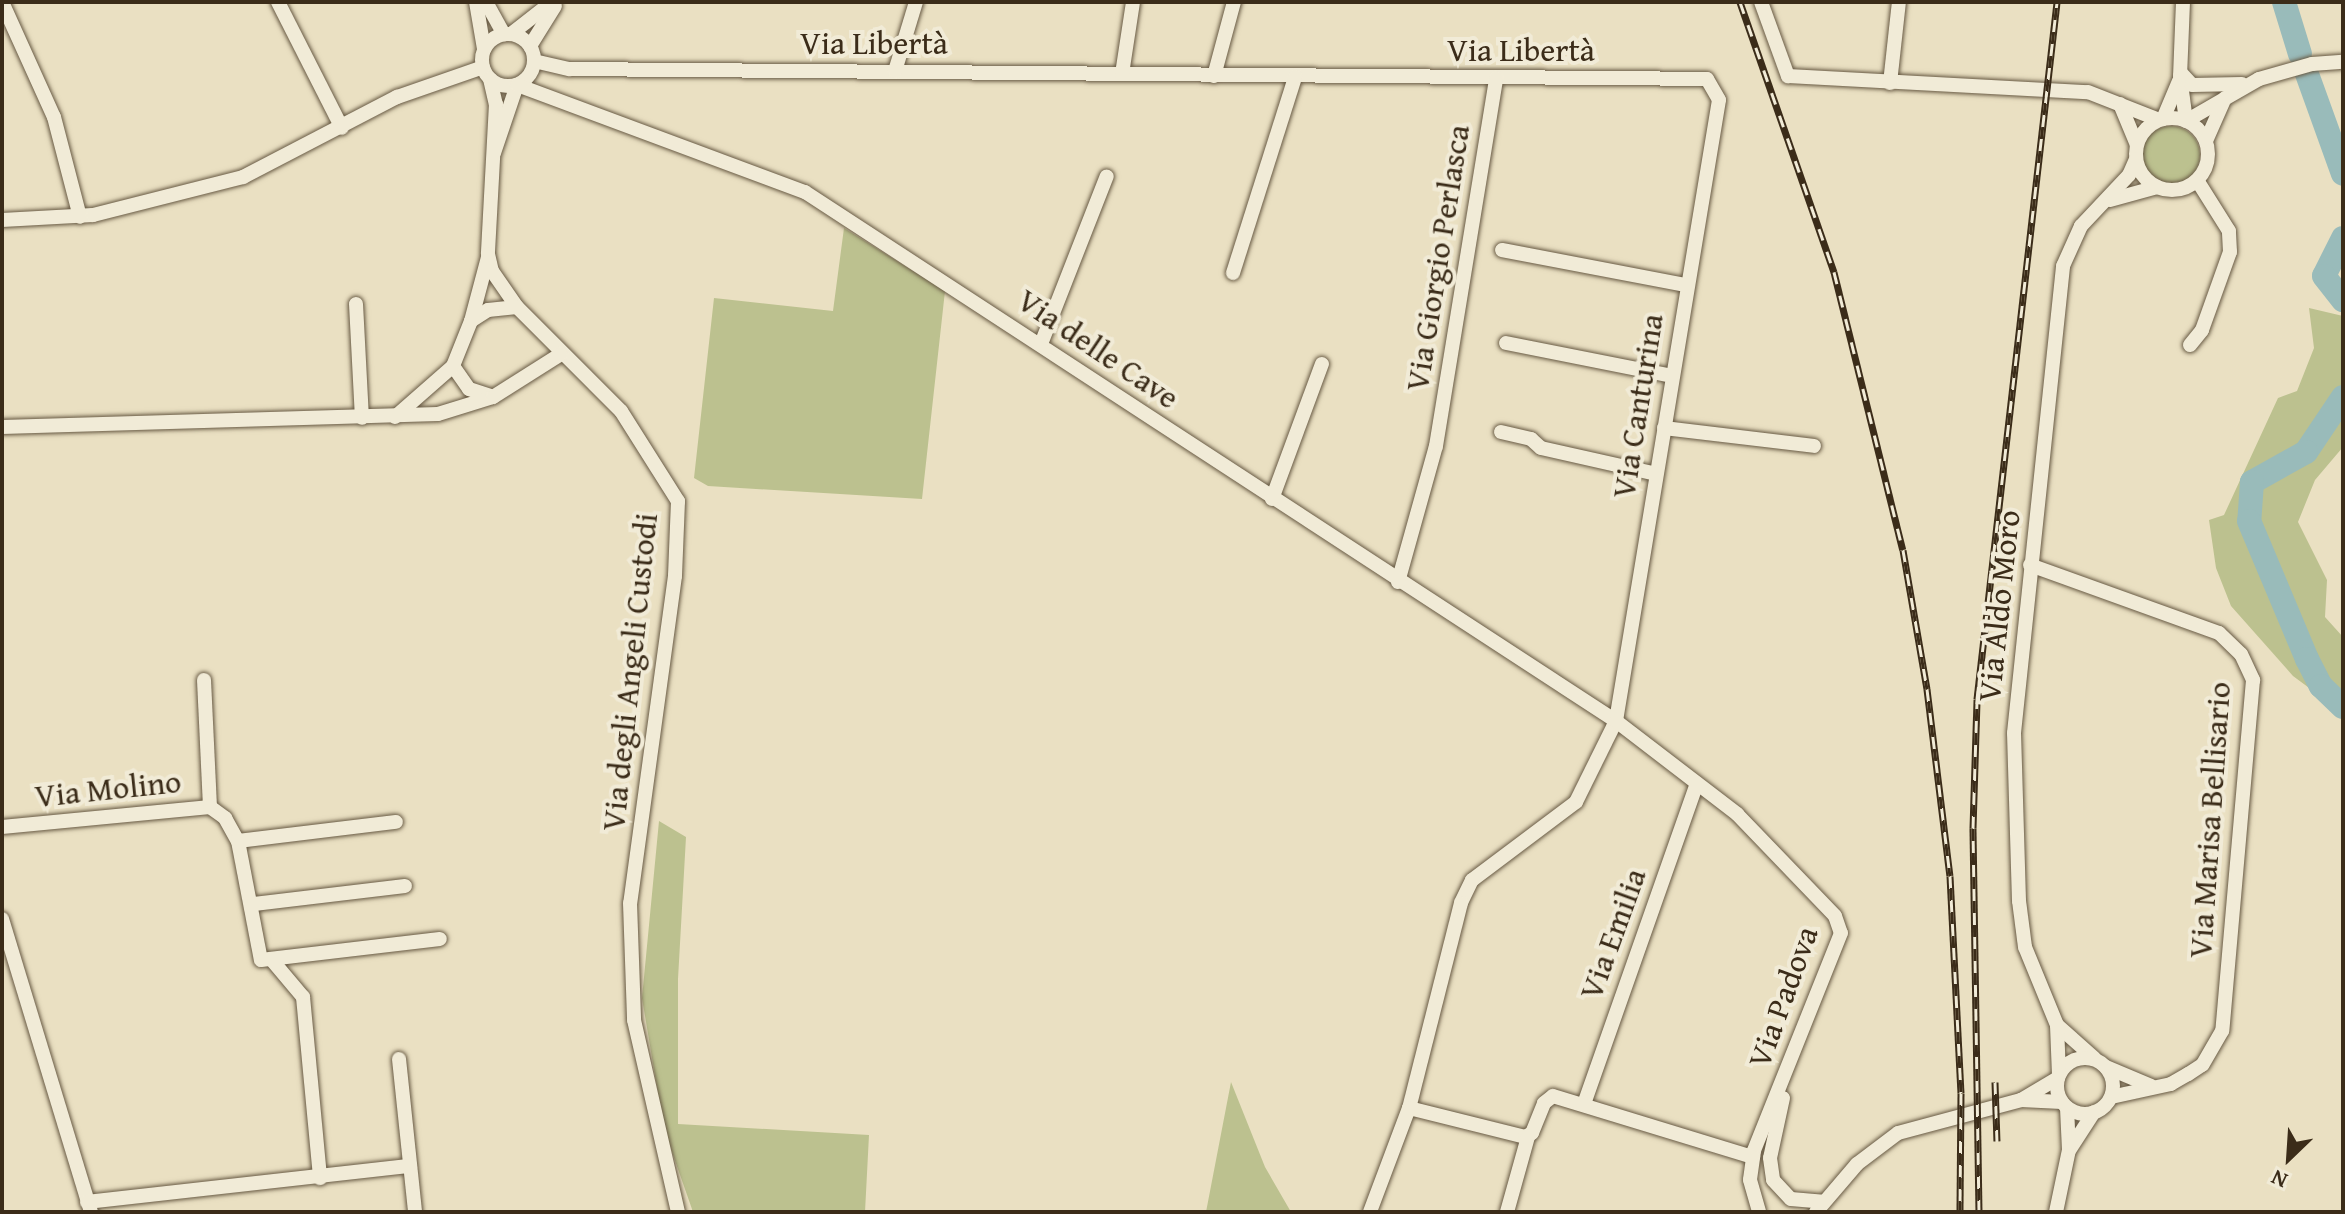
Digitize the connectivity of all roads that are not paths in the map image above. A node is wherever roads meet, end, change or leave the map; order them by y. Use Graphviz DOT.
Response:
graph roads {
  1 [pos="2,2"];
  2 [pos="278,2"];
  3 [pos="476,2"];
  4 [pos="486,2"];
  5 [pos="554,2"];
  6 [pos="916,2"];
  7 [pos="1133,2"];
  8 [pos="1234,2"];
  9 [pos="1761,2"];
  10 [pos="1899,2"];
  11 [pos="2183,2"];
  12 [pos="508,34"];
  13 [pos="530,46"];
  14 [pos="484,49"];
  15 [pos="534,61"];
  16 [pos="2343,62"];
  17 [pos="895,71"];
  18 [pos="486,73"];
  19 [pos="1122,74"];
  20 [pos="2180,74"];
  21 [pos="1214,76"];
  22 [pos="1295,77"];
  23 [pos="1496,78"];
  24 [pos="1890,83"];
  25 [pos="2251,83"];
  26 [pos="517,85"];
  27 [pos="2227,96"];
  28 [pos="1719,100"];
  29 [pos="2120,103"];
  30 [pos="2161,120"];
  31 [pos="2186,121"];
  32 [pos="342,128"];
  33 [pos="2206,141"];
  34 [pos="2136,152"];
  35 [pos="494,153"];
  36 [pos="1107,176"];
  37 [pos="2197,180"];
  38 [pos="2157,187"];
  39 [pos="2106,202"];
  40 [pos="3,216"];
  41 [pos="80,217"];
  42 [pos="1502,250"];
  43 [pos="488,254"];
  44 [pos="1233,273"];
  45 [pos="1685,285"];
  46 [pos="356,304"];
  47 [pos="517,307"];
  48 [pos="471,321"];
  49 [pos="1506,343"];
  50 [pos="1041,344"];
  51 [pos="2190,345"];
  52 [pos="561,354"];
  53 [pos="1322,364"];
  54 [pos="453,366"];
  55 [pos="1672,376"];
  56 [pos="493,397"];
  57 [pos="395,417"];
  58 [pos="362,418"];
  59 [pos="2,427"];
  60 [pos="1664,428"];
  61 [pos="1501,432"];
  62 [pos="1814,446"];
  63 [pos="1656,474"];
  64 [pos="1272,499"];
  65 [pos="2030,565"];
  66 [pos="1398,582"];
  67 [pos="204,680"];
  68 [pos="1616,721"];
  69 [pos="1697,783"];
  70 [pos="210,807"];
  71 [pos="396,822"];
  72 [pos="2,827"];
  73 [pos="238,841"];
  74 [pos="405,886"];
  75 [pos="254,904"];
  76 [pos="2,919"];
  77 [pos="440,939"];
  78 [pos="271,959"];
  79 [pos="2057,1025"];
  80 [pos="399,1059"];
  81 [pos="2102,1063"];
  82 [pos="1789,1066"];
  83 [pos="2058,1077"];
  84 [pos="2152,1087"];
  85 [pos="2111,1097"];
  86 [pos="2021,1100"];
  87 [pos="1584,1104"];
  88 [pos="2065,1105"];
  89 [pos="1409,1108"];
  90 [pos="2094,1112"];
  91 [pos="1528,1137"];
  92 [pos="2069,1150"];
  93 [pos="1753,1157"];
  94 [pos="410,1166"];
  95 [pos="320,1178"];
  96 [pos="1755,1195"];
  97 [pos="89,1207"];
  98 [pos="1822,1209"];
  99 [pos="415,1212"];
  100 [pos="678,1212"];
  101 [pos="1370,1212"];
  102 [pos="1507,1212"];
  103 [pos="1759,1212"];
  104 [pos="1772,1212"];
  105 [pos="2056,1212"];
  1 -- 41 [label="street"];
  2 -- 32 [label="street"];
  3 -- 14 [label="street"];
  4 -- 12 [label="street"];
  5 -- 12 [label="street"];
  5 -- 13 [label="street"];
  6 -- 17 [label="street"];
  7 -- 19 [label="street"];
  8 -- 21 [label="street"];
  9 -- 24 [label="street"];
  10 -- 24 [label="street"];
  11 -- 20 [label="street"];
  12 -- 13 [label="street"];
  12 -- 14 [label="street"];
  13 -- 15 [label="street"];
  14 -- 18 [label="street"];
  15 -- 17 [label="street, Via Libertà"];
  15 -- 26 [label="street"];
  16 -- 25 [label="street"];
  17 -- 19 [label="street, Via Libertà"];
  18 -- 26 [label="street"];
  18 -- 32 [label="street"];
  18 -- 35 [label="street, Via degli Angeli Custodi"];
  19 -- 21 [label="street, Via Libertà"];
  20 -- 25 [label="street"];
  20 -- 30 [label="street"];
  20 -- 31 [label="street"];
  21 -- 22 [label="street, Via Libertà"];
  22 -- 23 [label="street, Via Libertà"];
  22 -- 44 [label="street"];
  23 -- 28 [label="street, Via Libertà"];
  23 -- 66 [label="street, Via Giorgio Perlasca"];
  24 -- 29 [label="street"];
  25 -- 27 [label="street"];
  26 -- 35 [label="street, Via degli Angeli Custodi"];
  26 -- 50 [label="street, Via delle Cave"];
  27 -- 31 [label="street"];
  27 -- 33 [label="street"];
  28 -- 45 [label="street, Via Canturina"];
  29 -- 30 [label="street"];
  29 -- 34 [label="street"];
  30 -- 31 [label="street"];
  30 -- 34 [label="street"];
  31 -- 33 [label="street"];
  32 -- 41 [label="street"];
  33 -- 37 [label="street"];
  34 -- 38 [label="street"];
  34 -- 39 [label="street, Via Aldo Moro"];
  35 -- 43 [label="street, Via degli Angeli Custodi"];
  36 -- 50 [label="street"];
  37 -- 38 [label="street"];
  37 -- 51 [label="street"];
  38 -- 39 [label="street"];
  39 -- 65 [label="street, Via Aldo Moro"];
  40 -- 41 [label="street"];
  42 -- 45 [label="street"];
  43 -- 47 [label="street, Via degli Angeli Custodi"];
  43 -- 48 [label="street"];
  45 -- 55 [label="street, Via Canturina"];
  46 -- 58 [label="street"];
  47 -- 48 [label="street"];
  47 -- 52 [label="street, Via degli Angeli Custodi"];
  48 -- 54 [label="street"];
  49 -- 55 [label="street"];
  50 -- 64 [label="street, Via delle Cave"];
  52 -- 56 [label="street"];
  52 -- 100 [label="street, Via degli Angeli Custodi"];
  53 -- 64 [label="street"];
  54 -- 56 [label="street"];
  54 -- 57 [label="street"];
  55 -- 60 [label="street, Via Canturina"];
  56 -- 57 [label="street"];
  57 -- 58 [label="street"];
  58 -- 59 [label="street"];
  60 -- 62 [label="street"];
  60 -- 63 [label="street, Via Canturina"];
  61 -- 63 [label="street"];
  63 -- 68 [label="street, Via Canturina"];
  64 -- 66 [label="street, Via delle Cave"];
  65 -- 79 [label="street, Via Aldo Moro"];
  65 -- 84 [label="street, Via Marisa Bellisario"];
  66 -- 68 [label="street, Via delle Cave"];
  67 -- 70 [label="street"];
  68 -- 69 [label="street, Via Padova"];
  68 -- 89 [label="street, Via Canturina"];
  69 -- 82 [label="street, Via Padova"];
  69 -- 87 [label="street, Via Emilia"];
  70 -- 72 [label="street, Via Molino"];
  70 -- 73 [label="street, Via Molino"];
  71 -- 73 [label="street"];
  73 -- 75 [label="street, Via Molino"];
  74 -- 75 [label="street"];
  75 -- 78 [label="street, Via Molino"];
  76 -- 97 [label="street"];
  77 -- 78 [label="street"];
  78 -- 95 [label="street"];
  79 -- 81 [label="street, Via Aldo Moro"];
  79 -- 83 [label="street, Via Aldo Moro"];
  80 -- 94 [label="street"];
  81 -- 83 [label="street"];
  81 -- 84 [label="street"];
  81 -- 85 [label="street"];
  82 -- 93 [label="street, Via Padova"];
  82 -- 98 [label="street"];
  83 -- 86 [label="street"];
  83 -- 88 [label="street"];
  84 -- 85 [label="street, Via Marisa Bellisario"];
  85 -- 90 [label="street"];
  86 -- 88 [label="street"];
  86 -- 98 [label="street"];
  87 -- 91 [label="street"];
  87 -- 93 [label="street"];
  88 -- 90 [label="street"];
  88 -- 92 [label="street"];
  89 -- 91 [label="street"];
  89 -- 101 [label="street, Via Canturina"];
  90 -- 92 [label="street"];
  91 -- 102 [label="street"];
  92 -- 105 [label="street"];
  93 -- 96 [label="street, Via Padova"];
  94 -- 95 [label="street"];
  94 -- 99 [label="street"];
  95 -- 97 [label="street"];
  96 -- 103 [label="street, Via Padova"];
  96 -- 104 [label="street"];
}
